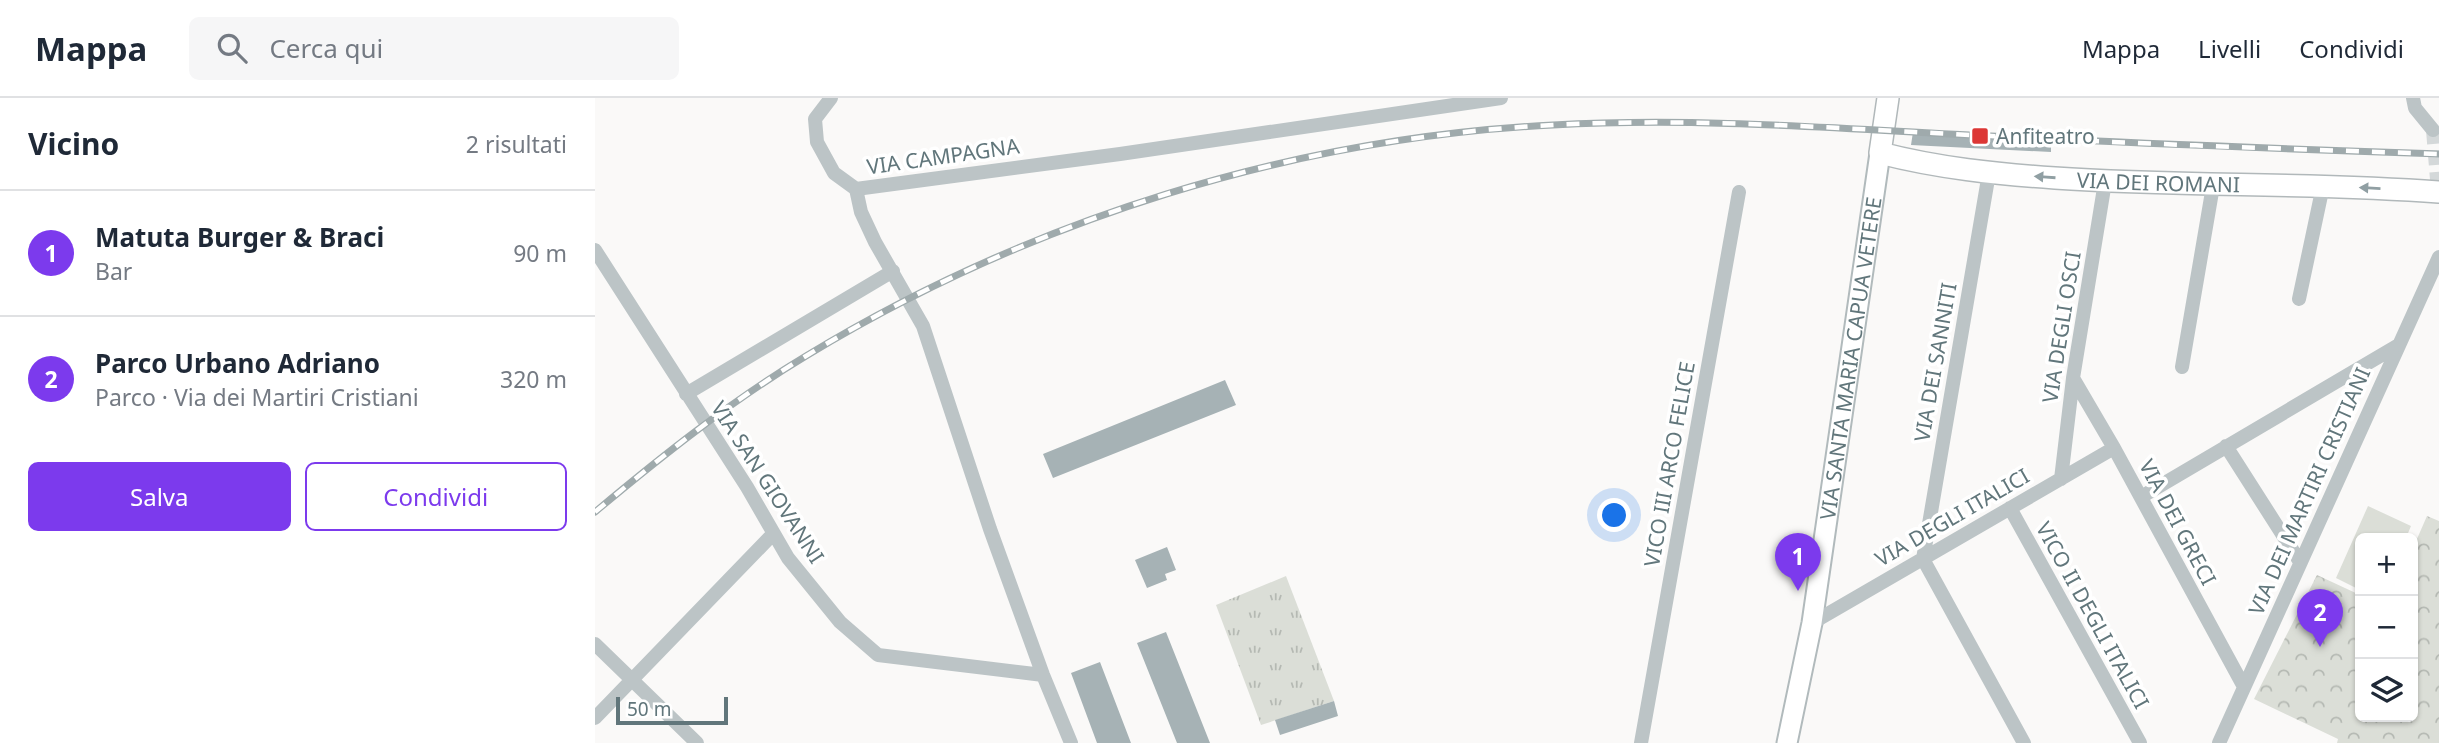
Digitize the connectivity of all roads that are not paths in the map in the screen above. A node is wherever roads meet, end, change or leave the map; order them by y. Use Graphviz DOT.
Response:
graph roads {
  1 [pos="831,98"];
  2 [pos="1501,98"];
  3 [pos="1888,98"];
  4 [pos="2413,98"];
  5 [pos="2439,116"];
  6 [pos="2436,130"];
  7 [pos="1880,153"];
  8 [pos="1989,173"];
  9 [pos="2105,182"];
  10 [pos="2213,186"];
  11 [pos="2323,186"];
  12 [pos="856,189"];
  13 [pos="1738,192"];
  14 [pos="2439,192"];
  15 [pos="2439,200"];
  16 [pos="595,250"];
  17 [pos="2439,257"];
  18 [pos="893,271"];
  19 [pos="2299,299"];
  20 [pos="2397,346"];
  21 [pos="2182,367"];
  22 [pos="2073,378"];
  23 [pos="686,394"];
  24 [pos="2226,446"];
  25 [pos="2114,448"];
  26 [pos="2061,479"];
  27 [pos="2141,497"];
  28 [pos="2010,508"];
  29 [pos="773,534"];
  30 [pos="1923,559"];
  31 [pos="2300,562"];
  32 [pos="1812,623"];
  33 [pos="595,643"];
  34 [pos="1043,675"];
  35 [pos="633,679"];
  36 [pos="2244,687"];
  37 [pos="595,718"];
  38 [pos="697,743"];
  39 [pos="1071,743"];
  40 [pos="1641,743"];
  41 [pos="1787,743"];
  42 [pos="2024,743"];
  43 [pos="2140,743"];
  44 [pos="2219,743"];
  1 -- 12 [label="street"];
  2 -- 12 [label="street, VIA CAMPAGNA"];
  3 -- 7 [label="main road, VIA SANTA MARIA CAPUA VETERE"];
  4 -- 6 [label="street"];
  5 -- 6 [label="street"];
  7 -- 8 [label="main road, VIA DEI ROMANI"];
  7 -- 32 [label="main road, VIA SANTA MARIA CAPUA VETERE"];
  9 -- 8 [label="main road, VIA DEI ROMANI, one-way"];
  8 -- 30 [label="street, VIA DEI SANNITI"];
  9 -- 10 [label="main road, VIA DEI ROMANI"];
  9 -- 22 [label="street, VIA DEGLI OSCI"];
  10 -- 11 [label="main road, VIA DEI ROMANI"];
  10 -- 21 [label="street"];
  14 -- 11 [label="main road, VIA DEI ROMANI, one-way"];
  11 -- 19 [label="street"];
  12 -- 18 [label="street, VIA CAMPAGNA"];
  13 -- 40 [label="street, VICO III ARCO FELICE"];
  14 -- 15 [label="street"];
  16 -- 23 [label="street, VIA SAN GIOVANNI"];
  17 -- 20 [label="street, VIA DEI MARTIRI CRISTIANI"];
  18 -- 23 [label="street"];
  18 -- 34 [label="street, VIA CAMPAGNA"];
  20 -- 24 [label="street"];
  20 -- 31 [label="street, VIA DEI MARTIRI CRISTIANI"];
  22 -- 25 [label="street, VIA DEI GRECI"];
  22 -- 26 [label="street, VIA DEGLI OSCI"];
  23 -- 29 [label="street, VIA SAN GIOVANNI"];
  24 -- 27 [label="street"];
  24 -- 31 [label="street"];
  25 -- 26 [label="street, VIA DEGLI ITALICI"];
  25 -- 27 [label="street, VIA DEI GRECI"];
  26 -- 28 [label="street, VIA DEGLI ITALICI"];
  27 -- 36 [label="street, VIA DEI GRECI"];
  28 -- 30 [label="street, VIA DEGLI ITALICI"];
  28 -- 43 [label="street, VICO II DEGLI ITALICI"];
  29 -- 34 [label="street, VIA SAN GIOVANNI"];
  29 -- 35 [label="street"];
  30 -- 32 [label="street, VIA DEGLI ITALICI"];
  30 -- 42 [label="street"];
  31 -- 36 [label="street, VIA DEI MARTIRI CRISTIANI"];
  32 -- 41 [label="main road, VIA SANTA MARIA CAPUA VETERE"];
  33 -- 35 [label="street"];
  34 -- 39 [label="street, VIA CAMPAGNA"];
  35 -- 37 [label="street"];
  35 -- 38 [label="street"];
  36 -- 44 [label="street, VIA DEI MARTIRI CRISTIANI"];
}
